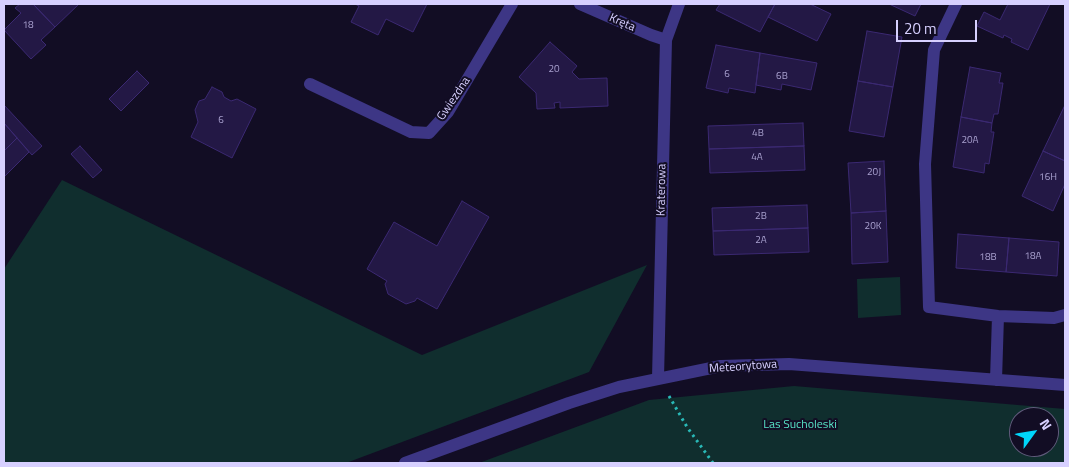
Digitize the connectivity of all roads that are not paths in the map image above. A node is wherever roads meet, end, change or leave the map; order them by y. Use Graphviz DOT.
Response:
graph roads {
  1 [pos="512,4"];
  2 [pos="580,4"];
  3 [pos="679,4"];
  4 [pos="956,4"];
  5 [pos="666,40"];
  6 [pos="310,84"];
  7 [pos="1065,315"];
  8 [pos="998,316"];
  9 [pos="658,378"];
  10 [pos="996,380"];
  11 [pos="1065,385"];
  12 [pos="405,463"];
  1 -- 6 [label="street, Gwiezdna"];
  2 -- 5 [label="street, Kręta"];
  3 -- 5 [label="street, Kraterowa"];
  4 -- 8 [label="street"];
  5 -- 9 [label="street, Kraterowa"];
  7 -- 8 [label="street"];
  8 -- 10 [label="street"];
  9 -- 10 [label="street, Meteorytowa"];
  9 -- 12 [label="street, Meteorytowa"];
  10 -- 11 [label="street, Meteorytowa"];
}
